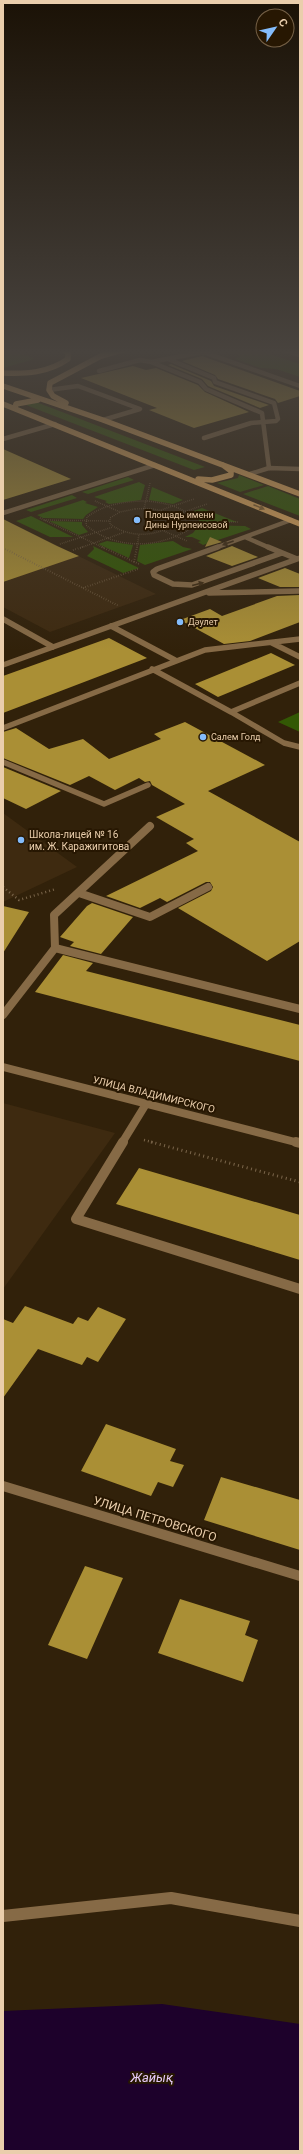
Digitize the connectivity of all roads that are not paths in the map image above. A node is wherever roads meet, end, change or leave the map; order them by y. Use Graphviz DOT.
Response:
graph roads {
  1 [pos="117,450"];
  2 [pos="184,450"];
  3 [pos="267,450"];
  4 [pos="223,464"];
  5 [pos="155,465"];
  6 [pos="269,468"];
  7 [pos="300,469"];
  8 [pos="250,474"];
  9 [pos="184,477"];
  10 [pos="300,494"];
  11 [pos="3,513"];
  12 [pos="291,520"];
  13 [pos="300,524"];
  14 [pos="245,537"];
  15 [pos="282,552"];
  16 [pos="298,558"];
  17 [pos="300,591"];
  18 [pos="202,594"];
  19 [pos="3,619"];
  20 [pos="111,626"];
  21 [pos="300,639"];
  22 [pos="271,642"];
  23 [pos="53,647"];
  24 [pos="300,657"];
  25 [pos="175,660"];
  26 [pos="3,665"];
  27 [pos="152,669"];
  28 [pos="300,683"];
  29 [pos="231,712"];
  30 [pos="3,728"];
  31 [pos="300,747"];
  32 [pos="3,762"];
  33 [pos="148,786"];
  34 [pos="150,826"];
  35 [pos="208,887"];
  36 [pos="79,893"];
  37 [pos="55,948"];
  38 [pos="300,1009"];
  39 [pos="3,1015"];
  40 [pos="3,1067"];
  41 [pos="146,1104"];
  42 [pos="300,1143"];
  43 [pos="300,1289"];
  44 [pos="3,1486"];
  45 [pos="300,1576"];
  46 [pos="3,1916"];
  47 [pos="300,1921"];
  1 -- 5 [label="main road"];
  2 -- 4 [label="main road"];
  3 -- 6 [label="street"];
  4 -- 8 [label="main road"];
  4 -- 9 [label="main road"];
  5 -- 9 [label="main road"];
  5 -- 11 [label="street"];
  6 -- 7 [label="street"];
  6 -- 8 [label="street"];
  8 -- 10 [label="main road"];
  9 -- 12 [label="main road, one-way"];
  12 -- 13 [label="main road"];
  12 -- 14 [label="street"];
  14 -- 15 [label="street"];
  14 -- 15 [label="street, one-way"];
  15 -- 16 [label="street"];
  16 -- 18 [label="street"];
  17 -- 18 [label="street"];
  18 -- 20 [label="street"];
  19 -- 23 [label="street"];
  20 -- 23 [label="street"];
  20 -- 25 [label="street"];
  21 -- 22 [label="street"];
  22 -- 24 [label="street"];
  22 -- 25 [label="street"];
  23 -- 26 [label="street"];
  25 -- 27 [label="street"];
  27 -- 29 [label="street"];
  27 -- 30 [label="street"];
  28 -- 29 [label="street"];
  29 -- 31 [label="street"];
  32 -- 33 [label="street"];
  34 -- 36 [label="street"];
  35 -- 36 [label="street"];
  36 -- 37 [label="street"];
  37 -- 38 [label="street"];
  37 -- 39 [label="street"];
  40 -- 41 [label="street, УЛИЦА ВЛАДИМИРСКОГО"];
  41 -- 42 [label="street, УЛИЦА ВЛАДИМИРСКОГО"];
  41 -- 43 [label="street"];
  44 -- 45 [label="street, УЛИЦА ПЕТРОВСКОГО"];
  46 -- 47 [label="street"];
}
